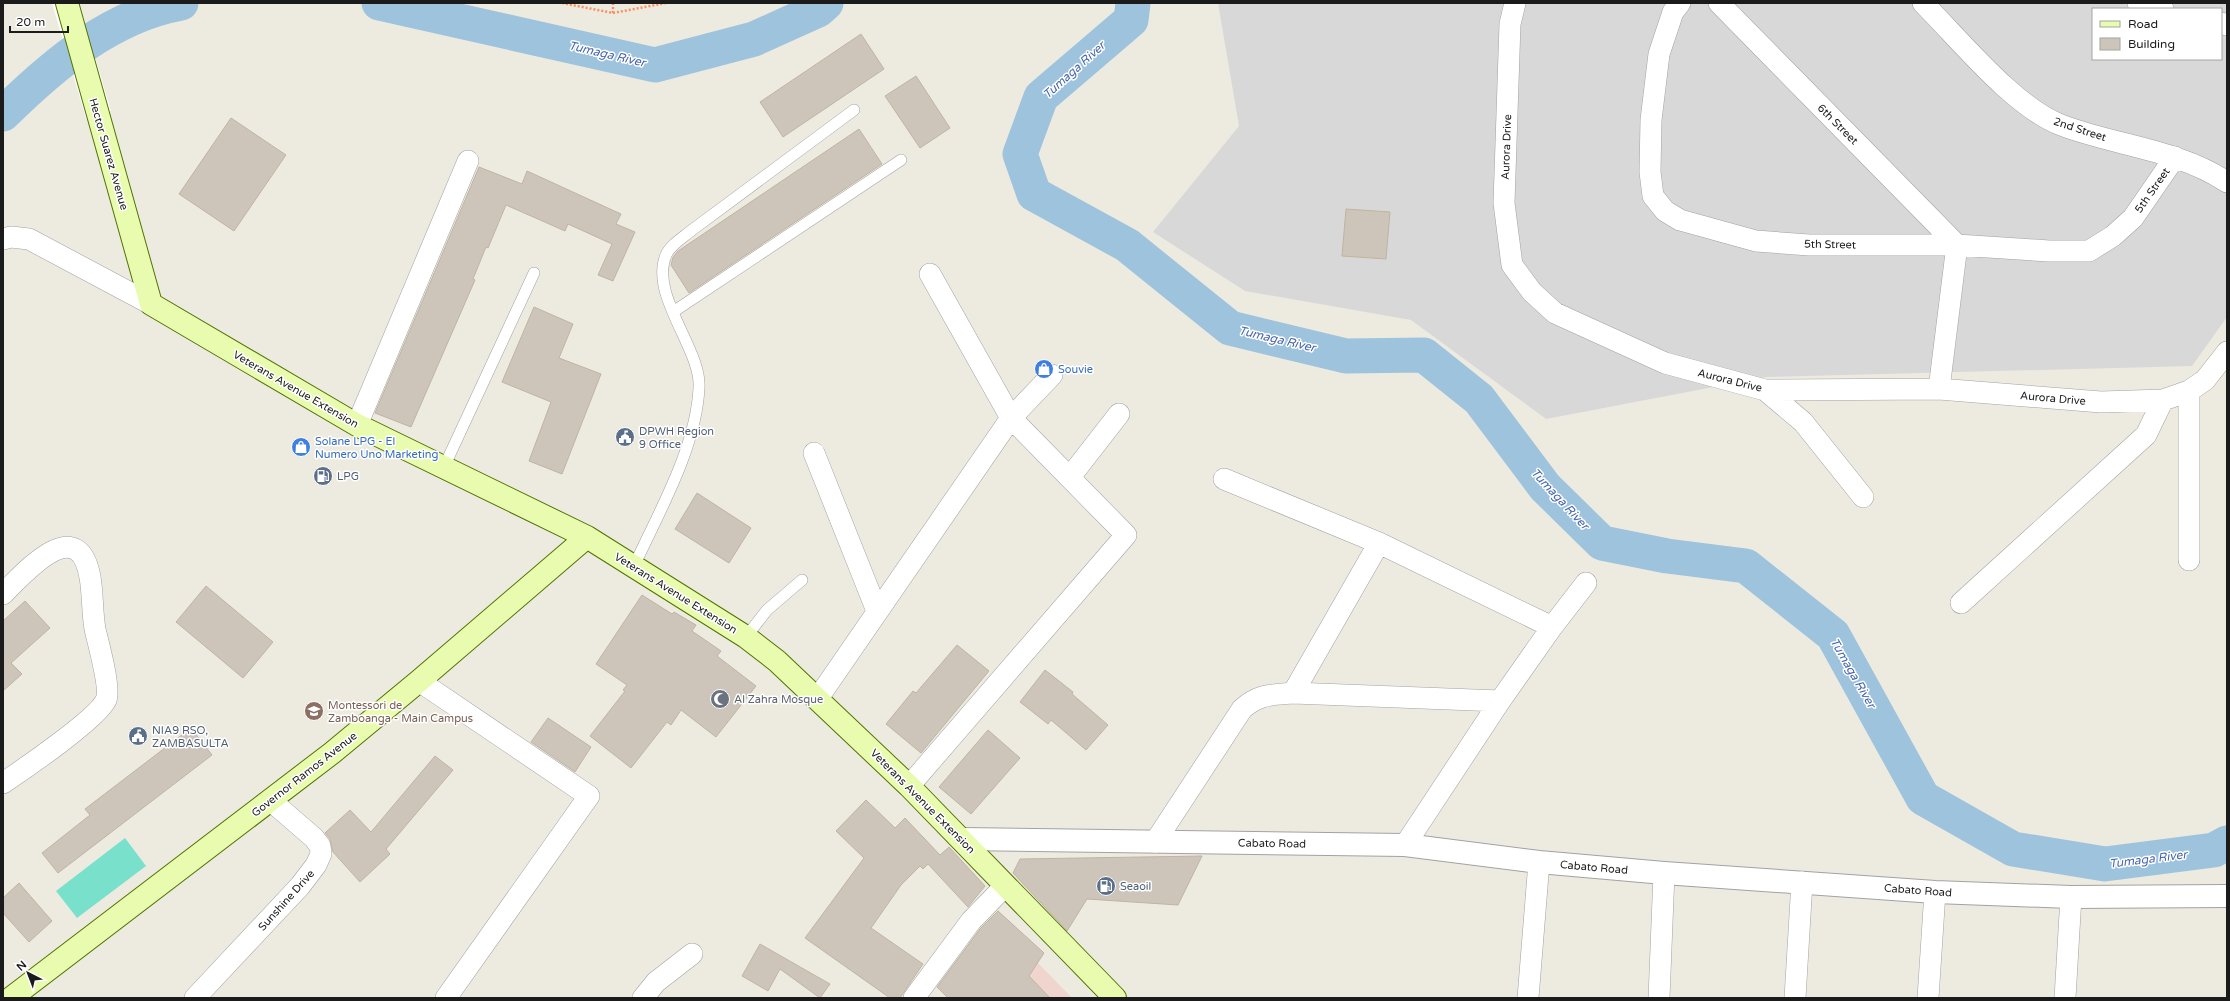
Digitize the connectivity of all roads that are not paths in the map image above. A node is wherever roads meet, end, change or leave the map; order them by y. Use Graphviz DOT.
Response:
graph roads {
  1 [pos="67,3"];
  2 [pos="1515,3"];
  3 [pos="1680,3"];
  4 [pos="1719,3"];
  5 [pos="1923,3"];
  6 [pos="2138,3"];
  7 [pos="2159,8"];
  8 [pos="854,110"];
  9 [pos="2175,157"];
  10 [pos="901,160"];
  11 [pos="468,162"];
  12 [pos="2227,182"];
  13 [pos="3,240"];
  14 [pos="1958,245"];
  15 [pos="534,273"];
  16 [pos="930,274"];
  17 [pos="151,304"];
  18 [pos="673,312"];
  19 [pos="2227,352"];
  20 [pos="1052,375"];
  21 [pos="1939,389"];
  22 [pos="1765,390"];
  23 [pos="2189,391"];
  24 [pos="2163,400"];
  25 [pos="1119,414"];
  26 [pos="1011,418"];
  27 [pos="357,425"];
  28 [pos="814,453"];
  29 [pos="444,467"];
  30 [pos="1070,477"];
  31 [pos="1224,479"];
  32 [pos="1863,497"];
  33 [pos="587,536"];
  34 [pos="1379,543"];
  35 [pos="2189,560"];
  36 [pos="634,566"];
  37 [pos="802,580"];
  38 [pos="1586,583"];
  39 [pos="3,594"];
  40 [pos="1962,603"];
  41 [pos="877,612"];
  42 [pos="1552,627"];
  43 [pos="746,637"];
  44 [pos="419,681"];
  45 [pos="1293,693"];
  46 [pos="818,698"];
  47 [pos="1500,701"];
  48 [pos="3,784"];
  49 [pos="909,786"];
  50 [pos="270,800"];
  51 [pos="962,839"];
  52 [pos="1155,842"];
  53 [pos="1405,845"];
  54 [pos="1539,862"];
  55 [pos="1664,873"];
  56 [pos="1802,882"];
  57 [pos="1005,886"];
  58 [pos="1935,892"];
  59 [pos="2227,896"];
  60 [pos="2071,897"];
  61 [pos="692,954"];
  62 [pos="11,998"];
  63 [pos="195,998"];
  64 [pos="446,998"];
  65 [pos="642,998"];
  66 [pos="914,998"];
  67 [pos="1115,998"];
  68 [pos="1528,998"];
  69 [pos="1659,998"];
  70 [pos="1795,998"];
  71 [pos="1928,998"];
  72 [pos="2065,998"];
  1 -- 17 [label="main road, Hector Suarez Avenue"];
  2 -- 22 [label="street, Aurora Drive"];
  3 -- 14 [label="street, 5th Street"];
  4 -- 14 [label="street, 6th Street"];
  5 -- 9 [label="street, 2nd Street"];
  6 -- 7 [label="street"];
  8 -- 18 [label="lane"];
  9 -- 12 [label="street, 2nd Street"];
  9 -- 14 [label="street, 5th Street"];
  10 -- 18 [label="lane"];
  11 -- 27 [label="street"];
  13 -- 17 [label="street"];
  14 -- 21 [label="street"];
  15 -- 29 [label="lane"];
  16 -- 26 [label="street"];
  17 -- 27 [label="main road, Veterans Avenue Extension"];
  18 -- 36 [label="lane"];
  19 -- 23 [label="street, Aurora Drive"];
  20 -- 26 [label="street"];
  21 -- 22 [label="street, Aurora Drive"];
  21 -- 24 [label="street, Aurora Drive"];
  22 -- 32 [label="street"];
  23 -- 24 [label="street, Aurora Drive"];
  23 -- 35 [label="street"];
  24 -- 40 [label="street"];
  25 -- 30 [label="street"];
  26 -- 30 [label="street"];
  26 -- 41 [label="street"];
  27 -- 29 [label="main road, Veterans Avenue Extension"];
  28 -- 41 [label="street"];
  29 -- 33 [label="main road, Veterans Avenue Extension"];
  30 -- 49 [label="street"];
  31 -- 34 [label="street"];
  33 -- 36 [label="main road, Veterans Avenue Extension"];
  33 -- 44 [label="main road, Governor Ramos Avenue"];
  34 -- 42 [label="street"];
  34 -- 45 [label="street"];
  36 -- 43 [label="main road, Veterans Avenue Extension"];
  37 -- 43 [label="lane"];
  38 -- 42 [label="street"];
  39 -- 48 [label="street"];
  41 -- 46 [label="street"];
  42 -- 47 [label="street"];
  43 -- 46 [label="main road, Veterans Avenue Extension"];
  44 -- 50 [label="main road, Governor Ramos Avenue"];
  44 -- 64 [label="street"];
  45 -- 47 [label="street"];
  45 -- 52 [label="street"];
  46 -- 49 [label="main road, Veterans Avenue Extension"];
  47 -- 53 [label="street"];
  49 -- 51 [label="main road, Veterans Avenue Extension"];
  50 -- 62 [label="main road, Governor Ramos Avenue"];
  50 -- 63 [label="street, Sunshine Drive"];
  51 -- 52 [label="street, Cabato Road"];
  51 -- 57 [label="main road, Veterans Avenue Extension"];
  52 -- 53 [label="street, Cabato Road"];
  53 -- 54 [label="street, Cabato Road"];
  54 -- 55 [label="street, Cabato Road"];
  54 -- 68 [label="street"];
  55 -- 56 [label="street, Cabato Road"];
  55 -- 69 [label="street"];
  56 -- 58 [label="street, Cabato Road"];
  56 -- 70 [label="street"];
  57 -- 66 [label="street"];
  57 -- 67 [label="main road, Veterans Avenue Extension"];
  58 -- 60 [label="street, Cabato Road"];
  58 -- 71 [label="street"];
  59 -- 60 [label="street, Cabato Road"];
  60 -- 72 [label="street"];
  61 -- 65 [label="street"];
}
